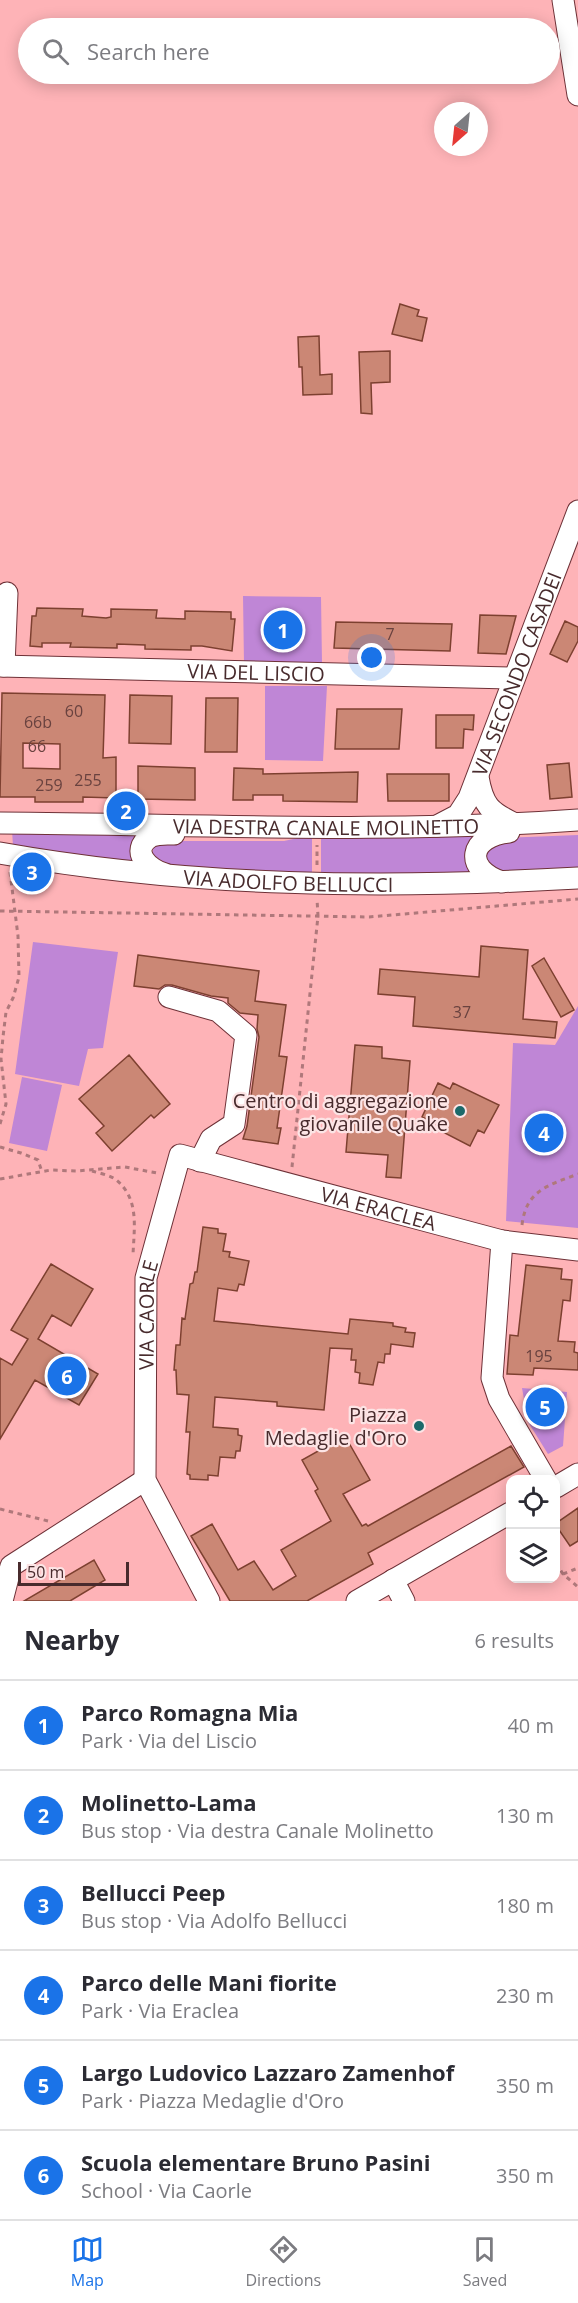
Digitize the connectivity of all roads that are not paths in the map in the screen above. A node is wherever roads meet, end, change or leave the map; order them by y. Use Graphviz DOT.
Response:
graph roads {
  1 [pos="563,0"];
  2 [pos="578,95"];
  3 [pos="578,511"];
  4 [pos="7,593"];
  5 [pos="2,666"];
  6 [pos="514,678"];
  7 [pos="478,777"];
  8 [pos="578,820"];
  9 [pos="0,823"];
  10 [pos="515,824"];
  11 [pos="437,826"];
  12 [pos="578,826"];
  13 [pos="258,827"];
  14 [pos="5,854"];
  15 [pos="176,877"];
  16 [pos="578,878"];
  17 [pos="502,882"];
  18 [pos="169,997"];
  19 [pos="180,1155"];
  20 [pos="200,1161"];
  21 [pos="511,1243"];
  22 [pos="578,1250"];
  23 [pos="578,1474"];
  24 [pos="544,1475"];
  25 [pos="145,1480"];
  26 [pos="560,1484"];
  27 [pos="506,1515"];
  28 [pos="393,1580"];
  29 [pos="2,1601"];
  30 [pos="209,1601"];
  31 [pos="357,1601"];
  32 [pos="404,1601"];
  1 -- 2 [label="street"];
  3 -- 6 [label="street, VIA SECONDO CASADEI"];
  4 -- 5 [label="street"];
  5 -- 6 [label="street, VIA DEL LISCIO"];
  6 -- 7 [label="street, VIA SECONDO CASADEI"];
  7 -- 10 [label="street, VIA SECONDO CASADEI"];
  7 -- 11 [label="street"];
  8 -- 10 [label="street, VIA DESTRA CANALE MOLINETTO"];
  9 -- 13 [label="street, VIA DESTRA CANALE MOLINETTO"];
  10 -- 11 [label="street, VIA DESTRA CANALE MOLINETTO"];
  11 -- 13 [label="street, VIA DESTRA CANALE MOLINETTO"];
  12 -- 17 [label="street"];
  13 -- 15 [label="street"];
  14 -- 15 [label="street, VIA ADOLFO BELLUCCI"];
  15 -- 17 [label="street, VIA ADOLFO BELLUCCI"];
  16 -- 17 [label="street, VIA ADOLFO BELLUCCI"];
  18 -- 20 [label="street"];
  19 -- 20 [label="street, VIA ERACLEA"];
  19 -- 25 [label="street, VIA CAORLE"];
  20 -- 21 [label="street, VIA ERACLEA"];
  21 -- 22 [label="street, VIA ERACLEA"];
  21 -- 24 [label="street"];
  23 -- 26 [label="street"];
  25 -- 29 [label="street"];
  25 -- 30 [label="street, VIA CAORLE"];
  27 -- 28 [label="street"];
  28 -- 31 [label="street"];
  28 -- 32 [label="street"];
}
